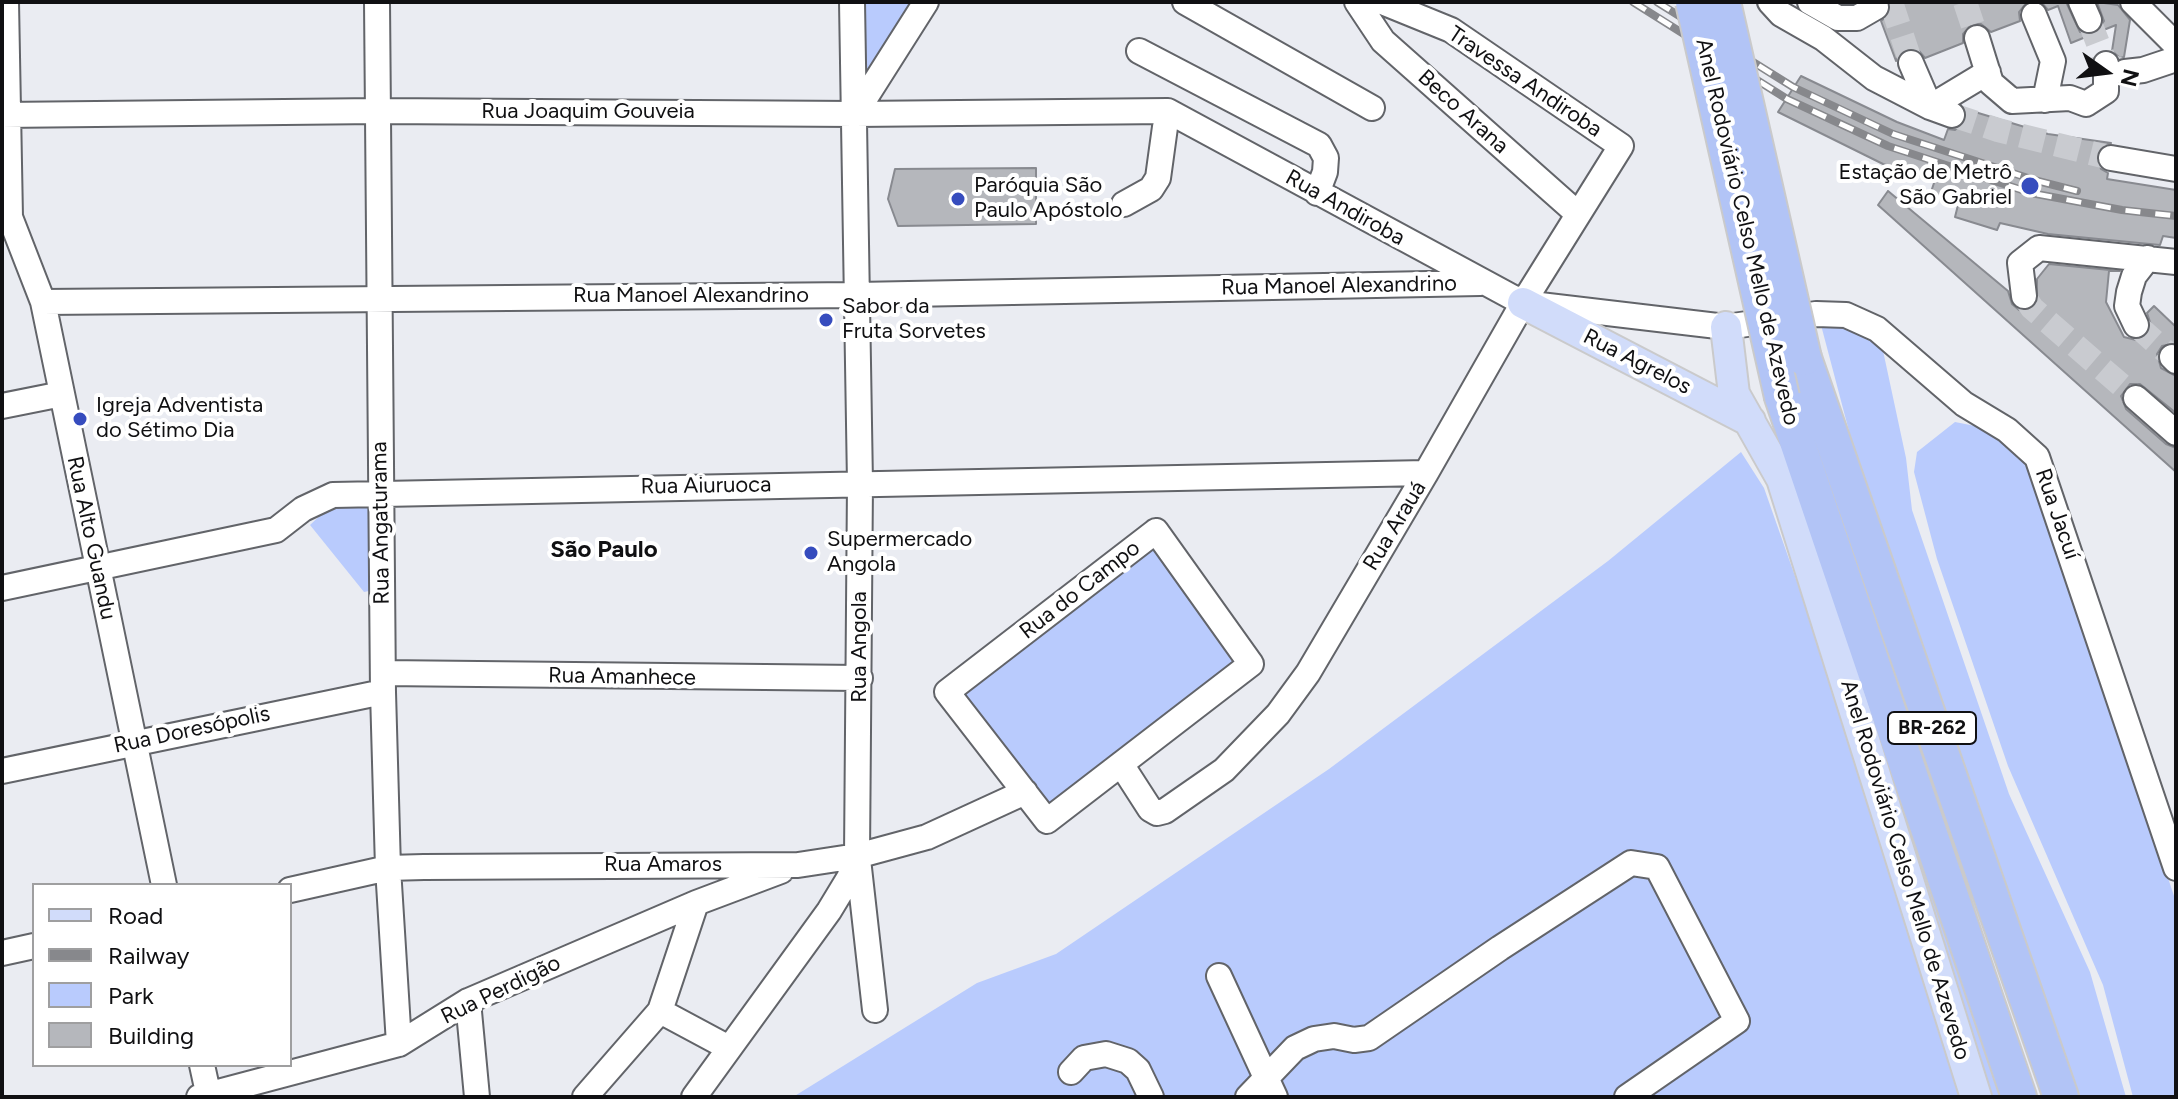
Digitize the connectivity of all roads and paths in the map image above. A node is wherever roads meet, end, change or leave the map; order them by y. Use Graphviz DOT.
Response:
graph roads {
  1 [pos="6,2"];
  2 [pos="377,2"];
  3 [pos="852,2"];
  4 [pos="926,2"];
  5 [pos="1185,2"];
  6 [pos="1357,2"];
  7 [pos="1382,2"];
  8 [pos="1693,2"];
  9 [pos="1723,2"];
  10 [pos="1770,2"];
  11 [pos="1810,2"];
  12 [pos="2133,2"];
  13 [pos="1876,7"];
  14 [pos="2038,13"];
  15 [pos="1977,38"];
  16 [pos="2176,45"];
  17 [pos="1139,51"];
  18 [pos="2176,59"];
  19 [pos="1911,63"];
  20 [pos="1988,72"];
  21 [pos="2057,99"];
  22 [pos="1372,108"];
  23 [pos="378,111"];
  24 [pos="1941,111"];
  25 [pos="855,114"];
  26 [pos="6,115"];
  27 [pos="1167,119"];
  28 [pos="968,123"];
  29 [pos="1621,146"];
  30 [pos="2111,158"];
  31 [pos="2176,169"];
  32 [pos="1317,193"];
  33 [pos="1124,204"];
  34 [pos="1578,214"];
  35 [pos="6,218"];
  36 [pos="2148,258"];
  37 [pos="2176,262"];
  38 [pos="1483,283"];
  39 [pos="857,295"];
  40 [pos="2024,296"];
  41 [pos="378,298"];
  42 [pos="43,302"];
  43 [pos="1523,303"];
  44 [pos="2136,325"];
  45 [pos="1726,327"];
  46 [pos="62,394"];
  47 [pos="2136,398"];
  48 [pos="2,406"];
  49 [pos="1750,421"];
  50 [pos="2176,433"];
  51 [pos="1426,473"];
  52 [pos="860,483"];
  53 [pos="381,492"];
  54 [pos="96,566"];
  55 [pos="2,588"];
  56 [pos="860,678"];
  57 [pos="383,683"];
  58 [pos="134,742"];
  59 [pos="1121,764"];
  60 [pos="2,771"];
  61 [pos="1025,792"];
  62 [pos="857,856"];
  63 [pos="798,865"];
  64 [pos="388,868"];
  65 [pos="2176,868"];
  66 [pos="164,883"];
  67 [pos="292,890"];
  68 [pos="696,903"];
  69 [pos="32,946"];
  70 [pos="2,953"];
  71 [pos="1219,976"];
  72 [pos="468,1001"];
  73 [pos="875,1010"];
  74 [pos="660,1011"];
  75 [pos="399,1044"];
  76 [pos="729,1048"];
  77 [pos="2007,1062"];
  78 [pos="202,1067"];
  79 [pos="1071,1072"];
  80 [pos="1271,1088"];
  81 [pos="206,1096"];
  82 [pos="477,1097"];
  83 [pos="585,1097"];
  84 [pos="694,1097"];
  85 [pos="1151,1097"];
  86 [pos="1248,1097"];
  87 [pos="1627,1097"];
  88 [pos="1976,1097"];
  89 [pos="2013,1097"];
  90 [pos="2019,1097"];
  91 [pos="2061,1097"];
  1 -- 26 [label="street, Rua Alto Guandu"];
  2 -- 23 [label="street, Rua Angaturama"];
  3 -- 25 [label="street, Rua Angola"];
  4 -- 25 [label="street"];
  5 -- 22 [label="street"];
  6 -- 34 [label="street, Beco Arana"];
  7 -- 29 [label="street, Travessa Andiroba"];
  8 -- 77 [label="highway, Anel Rodoviário Celso Mello de Azevedo / BR-262, bridge"];
  9 -- 91 [label="highway, Anel Rodoviário Celso Mello de Azevedo / BR-262, bridge"];
  10 -- 24 [label="street"];
  11 -- 13 [label="street"];
  12 -- 16 [label="street"];
  14 -- 21 [label="street"];
  15 -- 20 [label="street"];
  17 -- 32 [label="street"];
  18 -- 21 [label="street"];
  19 -- 24 [label="street"];
  20 -- 21 [label="street"];
  20 -- 24 [label="street"];
  23 -- 25 [label="street, Rua Joaquim Gouveia"];
  23 -- 26 [label="street, Rua Joaquim Gouveia"];
  23 -- 41 [label="street, Rua Angaturama"];
  25 -- 27 [label="street, Rua Joaquim Gouveia"];
  25 -- 39 [label="street, Rua Angola"];
  26 -- 35 [label="street, Rua Alto Guandu"];
  27 -- 28 [label="street"];
  27 -- 32 [label="street, Rua Andiroba"];
  27 -- 33 [label="street"];
  29 -- 34 [label="street, Rua Arauá"];
  30 -- 31 [label="street"];
  32 -- 38 [label="street, Rua Andiroba"];
  34 -- 43 [label="street, Rua Arauá"];
  35 -- 42 [label="street, Rua Alto Guandu"];
  36 -- 37 [label="street"];
  36 -- 40 [label="street"];
  36 -- 44 [label="street"];
  38 -- 39 [label="street, Rua Manoel Alexandrino"];
  38 -- 43 [label="street, Rua Andiroba"];
  39 -- 41 [label="street, Rua Manoel Alexandrino"];
  39 -- 52 [label="street, Rua Angola"];
  41 -- 42 [label="street, Rua Manoel Alexandrino"];
  41 -- 53 [label="street, Rua Angaturama"];
  42 -- 46 [label="street, Rua Alto Guandu"];
  43 -- 45 [label="street"];
  43 -- 49 [label="main road, Rua Agrelos"];
  43 -- 51 [label="street, Rua Arauá"];
  45 -- 49 [label="main road, Anel Rodoviário Celso Mello de Azevedo"];
  45 -- 65 [label="street, Rua Jacuí"];
  46 -- 48 [label="street"];
  46 -- 54 [label="street, Rua Alto Guandu"];
  47 -- 50 [label="street"];
  49 -- 88 [label="main road, Anel Rodoviário Celso Mello de Azevedo"];
  51 -- 52 [label="street, Rua Aiuruoca"];
  51 -- 59 [label="street, Rua Arauá"];
  52 -- 53 [label="street, Rua Aiuruoca"];
  52 -- 56 [label="street, Rua Angola"];
  53 -- 54 [label="street, Rua Aiuruoca"];
  53 -- 57 [label="street, Rua Angaturama"];
  54 -- 55 [label="street, Rua Aiuruoca"];
  54 -- 58 [label="street, Rua Alto Guandu"];
  56 -- 57 [label="street, Rua Amanhece"];
  56 -- 62 [label="street, Rua Angola"];
  57 -- 58 [label="street, Rua Doresópolis"];
  57 -- 64 [label="street, Rua Angaturama"];
  58 -- 60 [label="street, Rua Doresópolis"];
  58 -- 66 [label="street, Rua Alto Guandu"];
  59 -- 61 [label="street, Rua do Campo"];
  59 -- 61 [label="street, Rua do Campo"];
  61 -- 62 [label="street, Rua Amaros"];
  62 -- 63 [label="street, Rua Amaros"];
  62 -- 73 [label="street"];
  62 -- 76 [label="street, Rua Angola"];
  63 -- 64 [label="street, Rua Amaros"];
  63 -- 68 [label="street, Rua Perdigão"];
  64 -- 67 [label="street, Rua Amaros"];
  64 -- 75 [label="street, Rua Angaturama"];
  68 -- 72 [label="street, Rua Perdigão"];
  68 -- 74 [label="street"];
  69 -- 70 [label="street"];
  71 -- 80 [label="street"];
  72 -- 75 [label="street, Rua Perdigão"];
  72 -- 82 [label="street"];
  74 -- 76 [label="street"];
  74 -- 83 [label="street"];
  75 -- 81 [label="street, Rua Perdigão"];
  76 -- 84 [label="street, Rua Angola"];
  77 -- 89 [label="highway"];
  77 -- 90 [label="highway, Anel Rodoviário Celso Mello de Azevedo / BR-262"];
  78 -- 81 [label="street"];
  79 -- 85 [label="street"];
  80 -- 86 [label="street"];
  80 -- 87 [label="street"];
}
